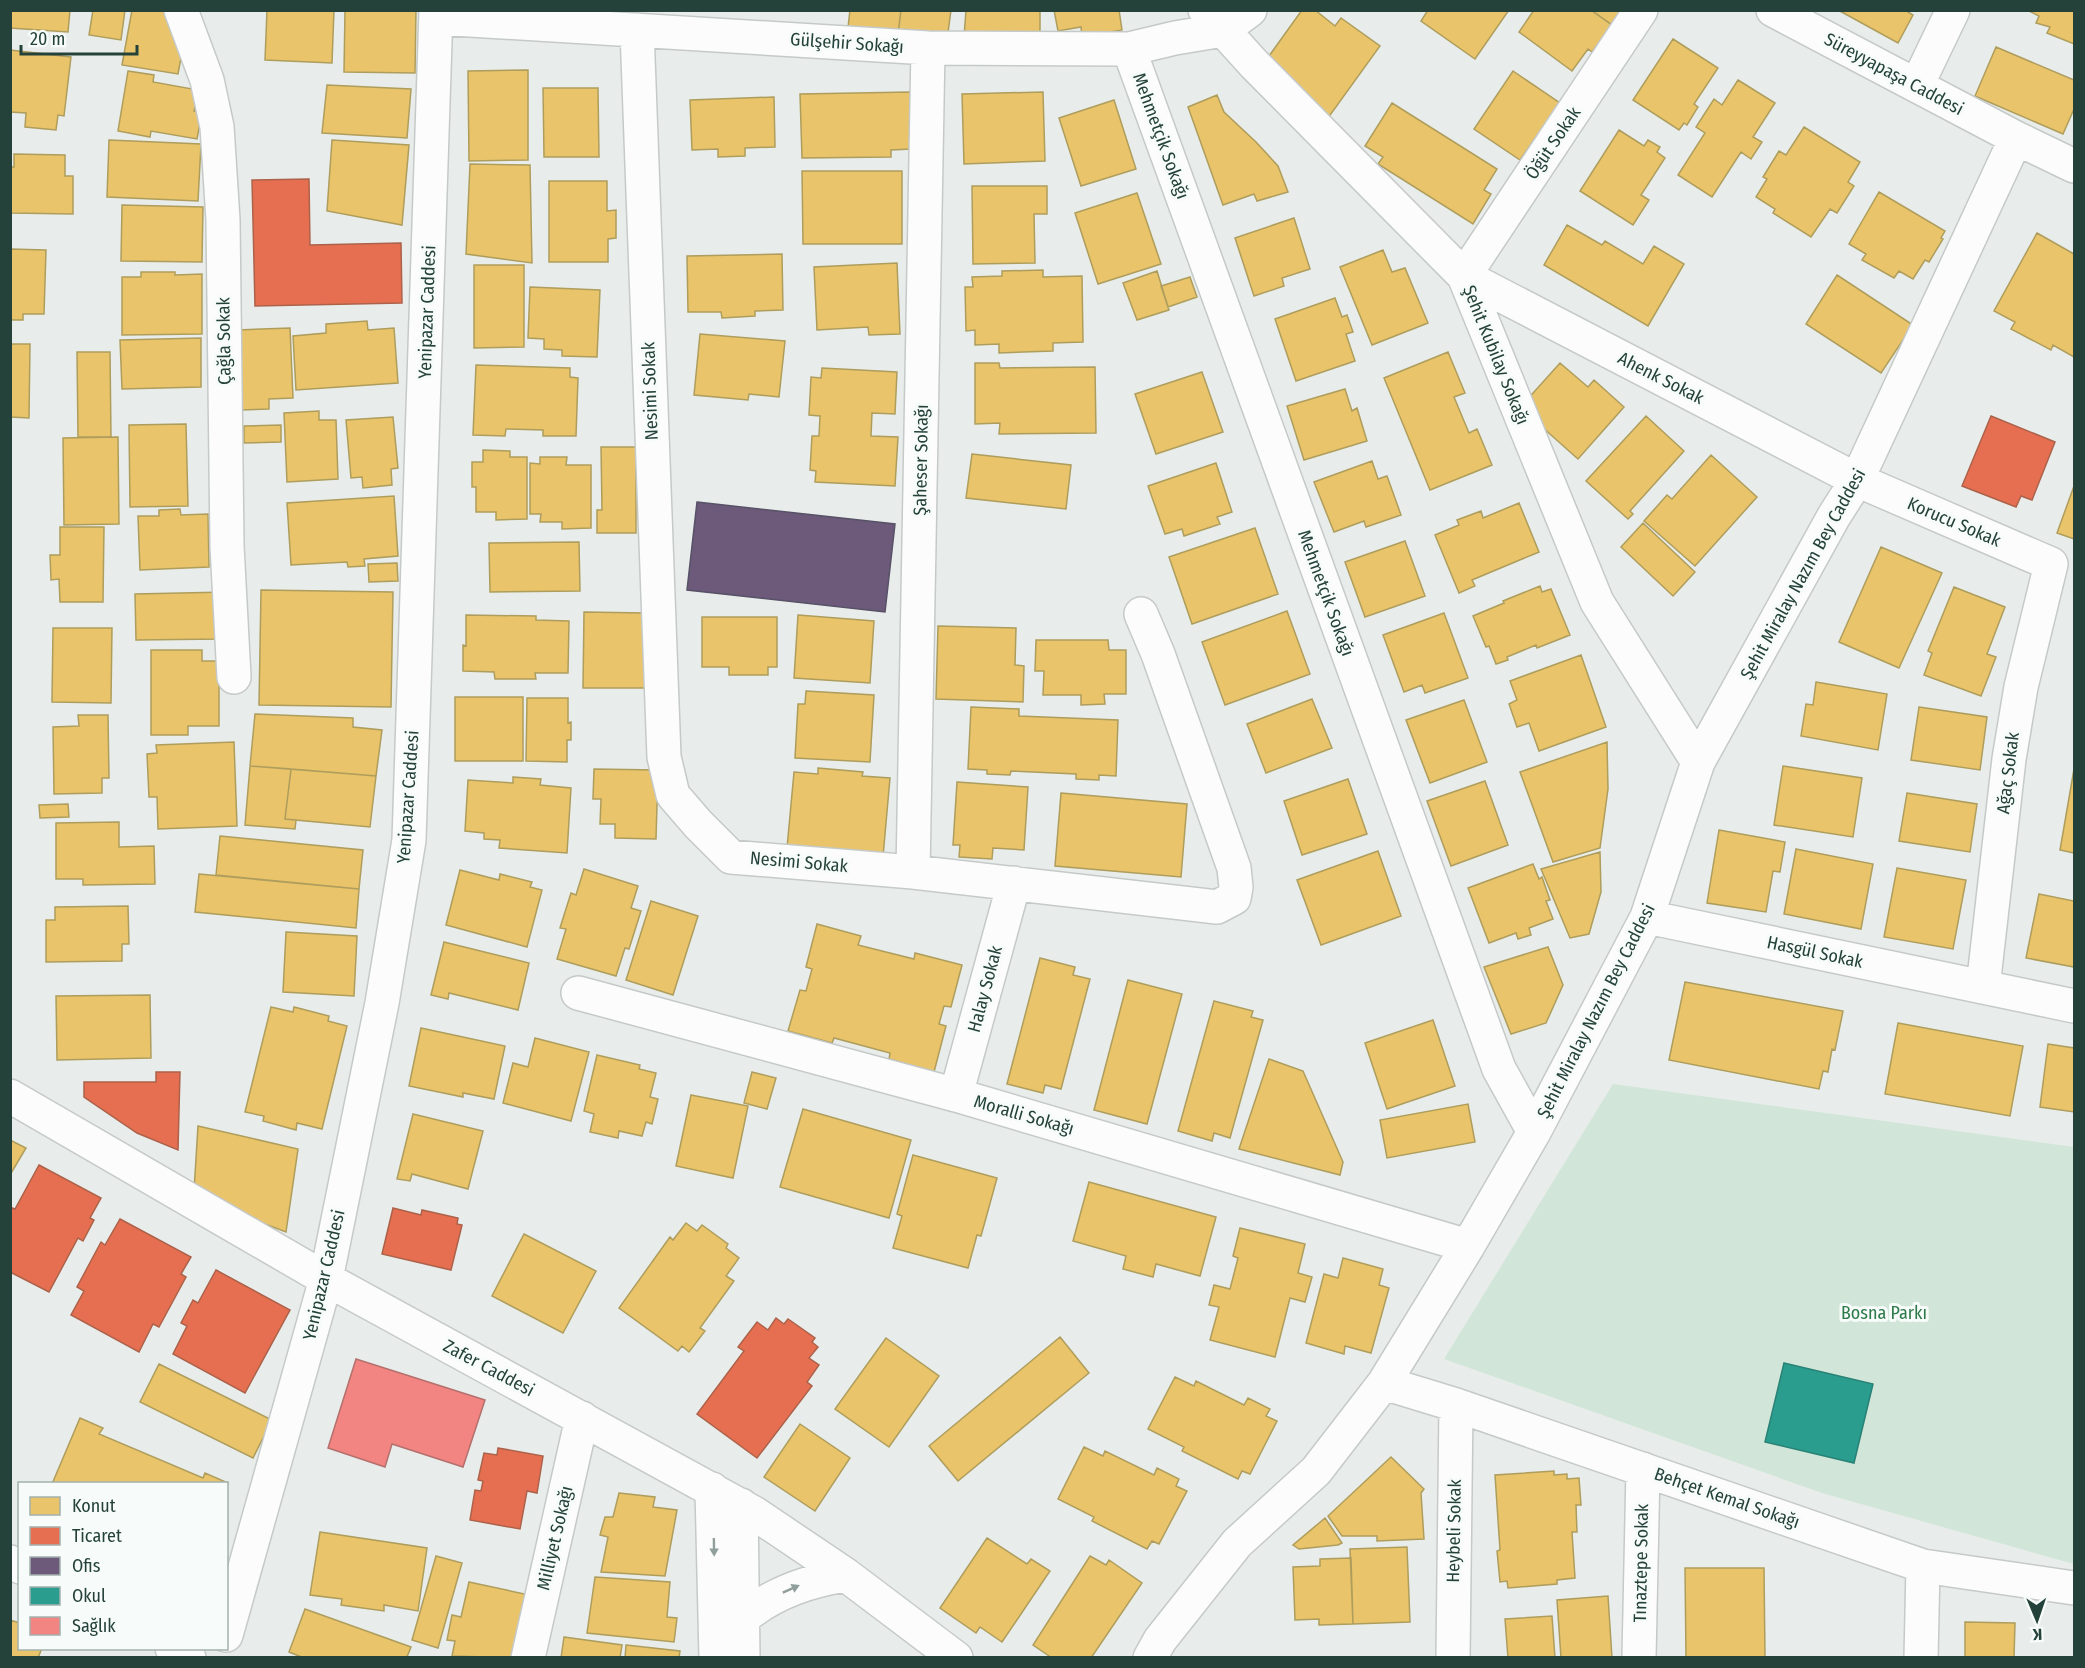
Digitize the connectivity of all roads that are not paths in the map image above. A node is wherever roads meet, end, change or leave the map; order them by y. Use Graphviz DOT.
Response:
graph roads {
  1 [pos="181,10"];
  2 [pos="1250,10"];
  3 [pos="1641,10"];
  4 [pos="1773,10"];
  5 [pos="1953,10"];
  6 [pos="436,14"];
  7 [pos="1214,20"];
  8 [pos="637,30"];
  9 [pos="928,48"];
  10 [pos="1129,49"];
  11 [pos="1917,85"];
  12 [pos="2016,138"];
  13 [pos="2074,144"];
  14 [pos="2074,166"];
  15 [pos="1464,276"];
  16 [pos="1857,480"];
  17 [pos="2051,564"];
  18 [pos="1141,614"];
  19 [pos="234,677"];
  20 [pos="1698,762"];
  21 [pos="913,872"];
  22 [pos="1014,883"];
  23 [pos="1647,917"];
  24 [pos="1983,987"];
  25 [pos="578,993"];
  26 [pos="2074,1006"];
  27 [pos="956,1095"];
  28 [pos="10,1096"];
  29 [pos="1534,1132"];
  30 [pos="1468,1246"];
  31 [pos="326,1279"];
  32 [pos="1384,1383"];
  33 [pos="1456,1405"];
  34 [pos="582,1418"];
  35 [pos="1643,1469"];
  36 [pos="712,1489"];
  37 [pos="741,1505"];
  38 [pos="1923,1566"];
  39 [pos="846,1575"];
  40 [pos="2074,1588"];
  41 [pos="742,1619"];
  42 [pos="228,1628"];
  43 [pos="175,1650"];
  44 [pos="189,1658"];
  45 [pos="528,1658"];
  46 [pos="717,1658"];
  47 [pos="743,1658"];
  48 [pos="956,1658"];
  49 [pos="1150,1658"];
  50 [pos="1453,1658"];
  51 [pos="1639,1658"];
  52 [pos="1921,1658"];
  1 -- 19 [label="street, Çağla Sokak"];
  2 -- 7 [label="street, Gülşehir Sokağı"];
  3 -- 15 [label="street, Öğüt Sokak"];
  4 -- 11 [label="street, Süreyyapaşa Caddesi"];
  5 -- 11 [label="street"];
  6 -- 8 [label="street, Gülşehir Sokağı"];
  6 -- 31 [label="street, Yenipazar Caddesi"];
  7 -- 10 [label="street, Gülşehir Sokağı"];
  7 -- 15 [label="street, Şehit Kubilay Sokağı"];
  8 -- 9 [label="street, Gülşehir Sokağı"];
  8 -- 21 [label="street, Nesimi Sokak"];
  9 -- 10 [label="street, Gülşehir Sokağı"];
  9 -- 21 [label="street, Şaheser Sokağı"];
  10 -- 29 [label="street, Mehmetçik Sokağı"];
  11 -- 12 [label="street, Süreyyapaşa Caddesi"];
  12 -- 13 [label="street"];
  12 -- 14 [label="street, Süreyyapaşa Caddesi"];
  12 -- 16 [label="street, Şehit Miralay Nazım Bey Caddesi"];
  15 -- 16 [label="street, Ahenk Sokak"];
  15 -- 20 [label="street, Şehit Kubilay Sokağı"];
  16 -- 17 [label="street, Korucu Sokak"];
  16 -- 20 [label="street, Şehit Miralay Nazım Bey Caddesi"];
  17 -- 24 [label="street, Ağaç Sokak"];
  18 -- 22 [label="street, Nesimi Sokak"];
  20 -- 23 [label="street, Şehit Miralay Nazım Bey Caddesi"];
  21 -- 22 [label="street, Nesimi Sokak"];
  22 -- 27 [label="street, Halay Sokak"];
  23 -- 24 [label="street, Hasgül Sokak"];
  23 -- 29 [label="street, Şehit Miralay Nazım Bey Caddesi"];
  24 -- 26 [label="street, Hasgül Sokak"];
  25 -- 27 [label="street, Moralli Sokağı"];
  27 -- 30 [label="street, Moralli Sokağı"];
  28 -- 31 [label="street, Zafer Caddesi"];
  29 -- 30 [label="street, Şehit Miralay Nazım Bey Caddesi"];
  30 -- 32 [label="street, Şehit Miralay Nazım Bey Caddesi"];
  31 -- 34 [label="street, Zafer Caddesi"];
  31 -- 42 [label="street, Yenipazar Caddesi"];
  32 -- 33 [label="street, Behçet Kemal Sokağı"];
  32 -- 49 [label="street, Şehit Miralay Nazım Bey Caddesi"];
  33 -- 35 [label="street, Behçet Kemal Sokağı"];
  33 -- 50 [label="street, Heybeli Sokak"];
  34 -- 36 [label="street, Zafer Caddesi"];
  34 -- 45 [label="street, Milliyet Sokağı"];
  35 -- 38 [label="street, Behçet Kemal Sokağı"];
  35 -- 51 [label="street, Tınaztepe Sokak"];
  36 -- 37 [label="street, Zafer Caddesi"];
  36 -- 46 [label="street, one-way"];
  37 -- 39 [label="street, Zafer Caddesi"];
  37 -- 41 [label="street"];
  38 -- 40 [label="street, Behçet Kemal Sokağı"];
  38 -- 52 [label="street"];
  41 -- 39 [label="street, one-way"];
  39 -- 48 [label="street, Zafer Caddesi"];
  41 -- 47 [label="street"];
  43 -- 44 [label="street"];
}
